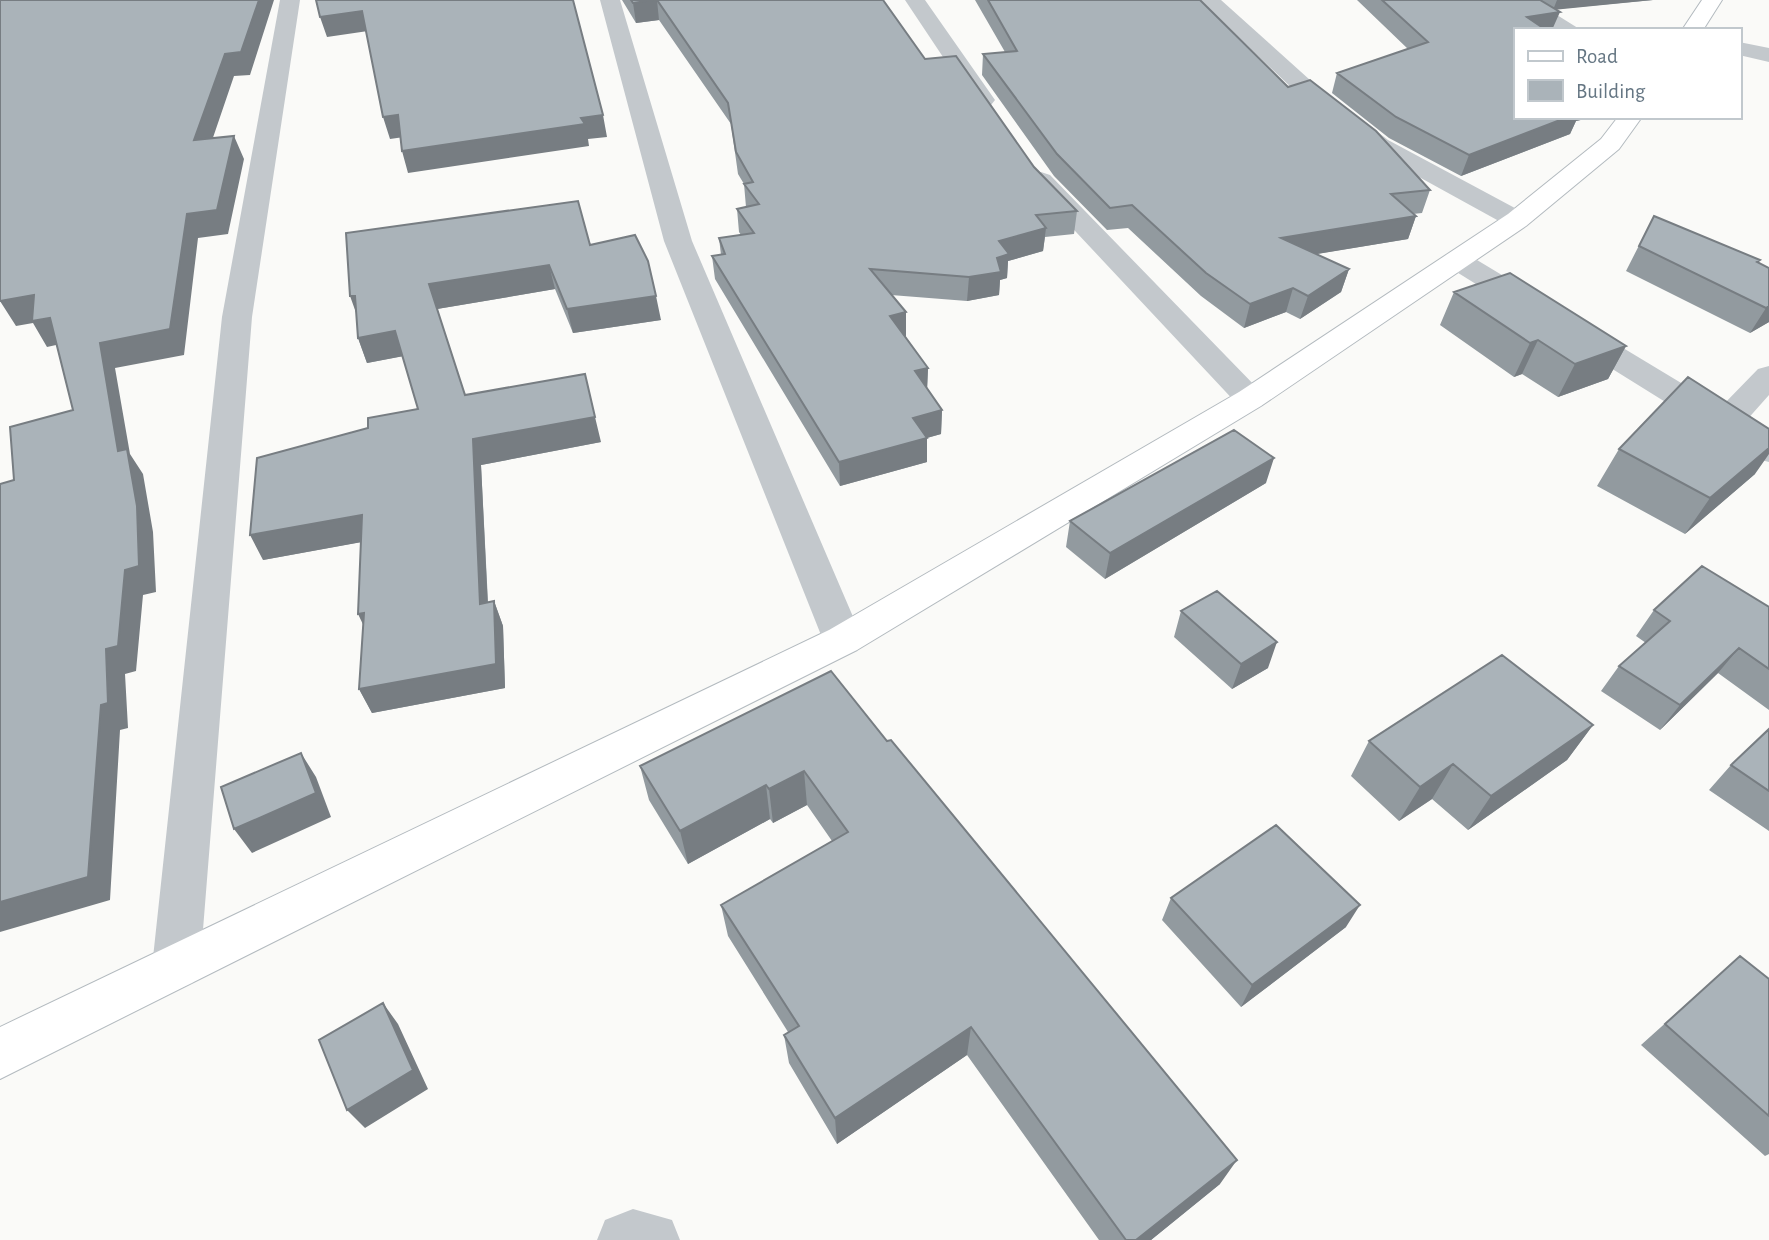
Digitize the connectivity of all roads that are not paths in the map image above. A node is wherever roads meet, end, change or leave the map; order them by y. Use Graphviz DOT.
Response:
graph roads {
  1 [pos="290,0"];
  2 [pos="610,0"];
  3 [pos="915,0"];
  4 [pos="1209,0"];
  5 [pos="1518,0"];
  6 [pos="1712,0"];
  7 [pos="1567,28"];
  8 [pos="1693,28"];
  9 [pos="1741,48"];
  10 [pos="1769,55"];
  11 [pos="994,116"];
  12 [pos="1629,119"];
  13 [pos="1027,161"];
  14 [pos="1517,220"];
  15 [pos="1457,260"];
  16 [pos="1769,376"];
  17 [pos="1250,399"];
  18 [pos="1726,422"];
  19 [pos="1769,450"];
  20 [pos="843,640"];
  21 [pos="176,967"];
  22 [pos="0,1054"];
  23 [pos="625,1240"];
  24 [pos="652,1240"];
  1 -- 21 [label="street"];
  2 -- 20 [label="street"];
  3 -- 11 [label="street"];
  4 -- 14 [label="street"];
  5 -- 7 [label="street"];
  6 -- 8 [label="street"];
  9 -- 10 [label="street"];
  12 -- 14 [label="street"];
  13 -- 17 [label="street"];
  14 -- 15 [label="street"];
  15 -- 17 [label="street"];
  15 -- 18 [label="street"];
  16 -- 18 [label="street"];
  17 -- 20 [label="street"];
  18 -- 19 [label="street"];
  20 -- 21 [label="street"];
  21 -- 22 [label="street"];
  23 -- 24 [label="street"];
}
